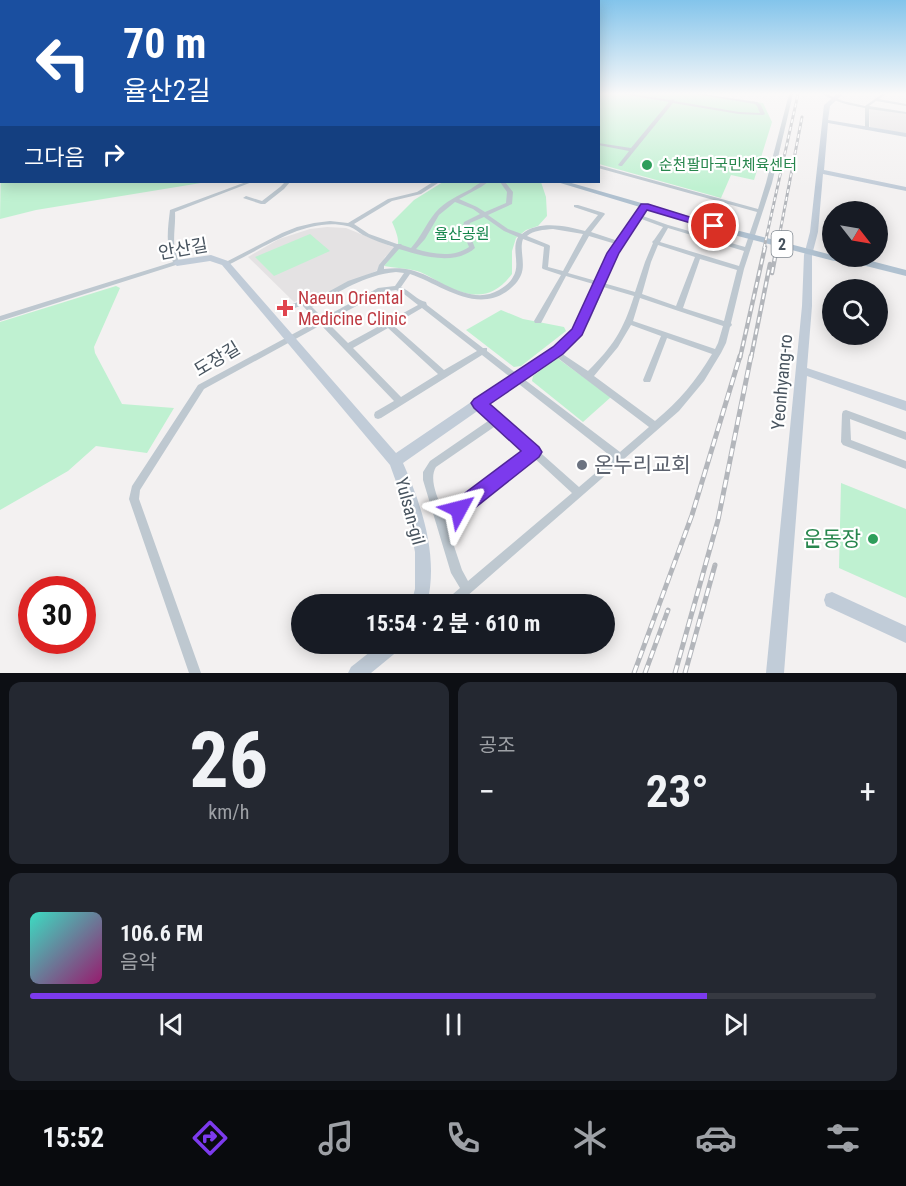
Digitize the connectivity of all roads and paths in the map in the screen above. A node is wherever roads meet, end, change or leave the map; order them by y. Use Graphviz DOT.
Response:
graph roads {
  1 [pos="653,125"];
  2 [pos="782,125"];
  3 [pos="826,125"];
  4 [pos="846,125"];
  5 [pos="867,125"];
  6 [pos="867,129"];
  7 [pos="906,135"];
  8 [pos="600,144"];
  9 [pos="633,150"];
  10 [pos="620,165"];
  11 [pos="600,167"];
  12 [pos="820,171"];
  13 [pos="246,183"];
  14 [pos="286,183"];
  15 [pos="434,183"];
  16 [pos="483,183"];
  17 [pos="504,183"];
  18 [pos="564,183"];
  19 [pos="906,189"];
  20 [pos="246,198"];
  21 [pos="454,199"];
  22 [pos="576,206"];
  23 [pos="760,211"];
  24 [pos="641,212"];
  25 [pos="485,214"];
  26 [pos="350,224"];
  27 [pos="666,226"];
  28 [pos="587,233"];
  29 [pos="522,236"];
  30 [pos="655,242"];
  31 [pos="619,243"];
  32 [pos="399,245"];
  33 [pos="413,249"];
  34 [pos="748,250"];
  35 [pos="822,255"];
  36 [pos="698,256"];
  37 [pos="177,263"];
  38 [pos="226,264"];
  39 [pos="859,267"];
  40 [pos="882,267"];
  41 [pos="741,269"];
  42 [pos="409,271"];
  43 [pos="380,272"];
  44 [pos="564,273"];
  45 [pos="906,273"];
  46 [pos="906,280"];
  47 [pos="599,283"];
  48 [pos="397,288"];
  49 [pos="637,295"];
  50 [pos="424,304"];
  51 [pos="307,306"];
  52 [pos="679,308"];
  53 [pos="288,309"];
  54 [pos="0,319"];
  55 [pos="323,320"];
  56 [pos="538,321"];
  57 [pos="629,321"];
  58 [pos="388,324"];
  59 [pos="728,324"];
  60 [pos="665,334"];
  61 [pos="289,338"];
  62 [pos="348,347"];
  63 [pos="484,350"];
  64 [pos="555,352"];
  65 [pos="717,353"];
  66 [pos="801,370"];
  67 [pos="444,375"];
  68 [pos="589,376"];
  69 [pos="518,377"];
  70 [pos="647,380"];
  71 [pos="400,401"];
  72 [pos="479,403"];
  73 [pos="906,406"];
  74 [pos="378,415"];
  75 [pos="497,420"];
  76 [pos="655,426"];
  77 [pos="906,436"];
  78 [pos="533,452"];
  79 [pos="620,457"];
  80 [pos="395,461"];
  81 [pos="906,465"];
  82 [pos="578,492"];
  83 [pos="441,523"];
  84 [pos="467,590"];
  85 [pos="422,594"];
  86 [pos="462,594"];
  87 [pos="832,600"];
  88 [pos="906,635"];
  89 [pos="381,654"];
  90 [pos="195,673"];
  91 [pos="357,673"];
  92 [pos="776,673"];
  1 -- 9 [label="street"];
  2 -- 23 [label="street"];
  3 -- 12 [label="street, Yeonhyang-ro"];
  4 -- 6 [label="street"];
  5 -- 6 [label="street"];
  6 -- 7 [label="street"];
  8 -- 9 [label="street"];
  9 -- 10 [label="street"];
  11 -- 23 [label="street"];
  12 -- 19 [label="street"];
  12 -- 66 [label="street, Yeonhyang-ro"];
  13 -- 37 [label="street"];
  14 -- 20 [label="street"];
  15 -- 26 [label="street"];
  16 -- 21 [label="street"];
  17 -- 25 [label="street"];
  18 -- 24 [label="main road, 2"];
  21 -- 25 [label="street"];
  21 -- 33 [label="street"];
  22 -- 28 [label="street"];
  23 -- 34 [label="street"];
  24 -- 27 [label="street"];
  24 -- 31 [label="street, Yulsan-gil"];
  24 -- 35 [label="main road, 2"];
  25 -- 29 [label="street"];
  25 -- 33 [label="street"];
  26 -- 32 [label="street"];
  26 -- 38 [label="street"];
  27 -- 30 [label="street"];
  27 -- 34 [label="street"];
  28 -- 29 [label="street"];
  28 -- 31 [label="street"];
  28 -- 44 [label="street"];
  29 -- 42 [label="street"];
  29 -- 44 [label="street"];
  30 -- 36 [label="street"];
  30 -- 49 [label="street"];
  31 -- 47 [label="street, Yulsan-gil"];
  32 -- 33 [label="street"];
  32 -- 43 [label="street"];
  34 -- 41 [label="street"];
  36 -- 41 [label="street"];
  36 -- 52 [label="street"];
  37 -- 38 [label="street, 안산길"];
  37 -- 54 [label="street, 안산길"];
  38 -- 61 [label="street, 안산길"];
  39 -- 46 [label="main road, 2"];
  40 -- 45 [label="main road, 2"];
  41 -- 59 [label="street"];
  42 -- 43 [label="street"];
  42 -- 48 [label="street"];
  43 -- 51 [label="street"];
  44 -- 47 [label="street"];
  44 -- 56 [label="street"];
  47 -- 49 [label="street"];
  47 -- 64 [label="street, Yulsan-gil"];
  48 -- 50 [label="street"];
  48 -- 55 [label="street, 도장길"];
  49 -- 52 [label="street"];
  49 -- 57 [label="street"];
  50 -- 58 [label="street"];
  50 -- 63 [label="street"];
  51 -- 53 [label="street"];
  51 -- 55 [label="street"];
  52 -- 59 [label="street"];
  55 -- 61 [label="street, 도장길"];
  55 -- 62 [label="street"];
  57 -- 60 [label="street"];
  57 -- 68 [label="street"];
  58 -- 62 [label="street"];
  58 -- 67 [label="street"];
  59 -- 65 [label="street"];
  60 -- 65 [label="street"];
  60 -- 70 [label="street"];
  61 -- 80 [label="street, 안산길"];
  61 -- 90 [label="street, 도장길"];
  62 -- 71 [label="street"];
  63 -- 67 [label="street"];
  63 -- 69 [label="street"];
  64 -- 68 [label="street"];
  64 -- 69 [label="street, Yulsan-gil"];
  65 -- 76 [label="street"];
  66 -- 73 [label="street"];
  66 -- 92 [label="street, Yeonhyang-ro"];
  67 -- 71 [label="street"];
  68 -- 76 [label="street"];
  69 -- 72 [label="street, Yulsan-gil"];
  69 -- 79 [label="street"];
  71 -- 74 [label="street"];
  72 -- 75 [label="street"];
  72 -- 80 [label="street, Yulsan-gil"];
  75 -- 78 [label="street"];
  75 -- 83 [label="street"];
  76 -- 79 [label="street"];
  77 -- 81 [label="street"];
  78 -- 82 [label="street"];
  78 -- 83 [label="street"];
  79 -- 82 [label="street"];
  80 -- 85 [label="street, Yulsan-gil"];
  82 -- 84 [label="street"];
  83 -- 84 [label="street"];
  84 -- 86 [label="street"];
  87 -- 88 [label="street"];
  89 -- 91 [label="street"];
}
